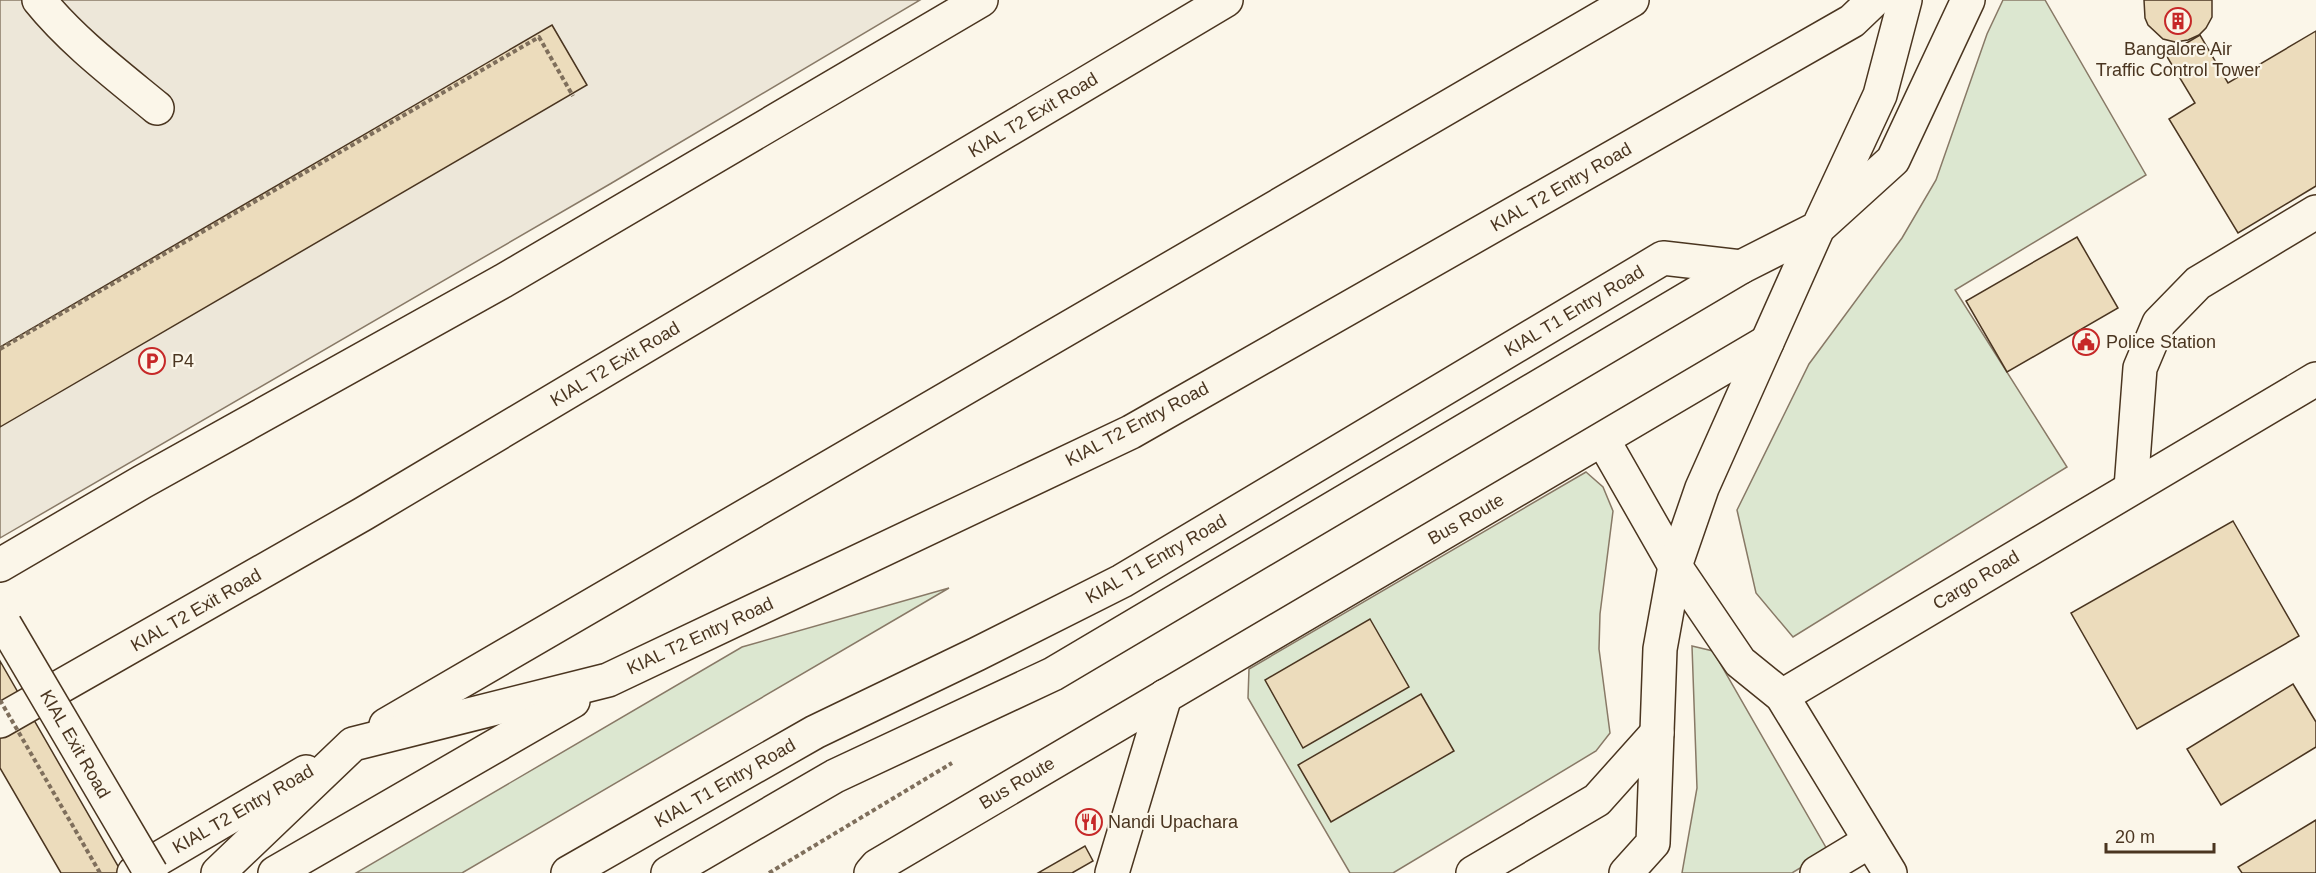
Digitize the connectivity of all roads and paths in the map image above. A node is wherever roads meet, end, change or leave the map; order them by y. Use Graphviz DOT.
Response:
graph roads {
  1 [pos="39,0"];
  2 [pos="981,0"];
  3 [pos="1226,0"];
  4 [pos="1632,0"];
  5 [pos="1874,0"];
  6 [pos="1905,0"];
  7 [pos="1968,0"];
  8 [pos="573,96"];
  9 [pos="157,108"];
  10 [pos="2316,212"];
  11 [pos="1818,228"];
  12 [pos="1741,267"];
  13 [pos="1767,342"];
  14 [pos="0,349"];
  15 [pos="2316,378"];
  16 [pos="1603,440"];
  17 [pos="2131,488"];
  18 [pos="0,565"];
  19 [pos="1675,566"];
  20 [pos="3,620"];
  21 [pos="608,680"];
  22 [pos="1165,696"];
  23 [pos="1782,696"];
  24 [pos="0,699"];
  25 [pos="0,721"];
  26 [pos="1657,733"];
  27 [pos="353,744"];
  28 [pos="1870,841"];
  29 [pos="100,873"];
  30 [pos="134,873"];
  31 [pos="151,873"];
  32 [pos="218,873"];
  33 [pos="274,873"];
  34 [pos="567,873"];
  35 [pos="668,873"];
  36 [pos="871,873"];
  37 [pos="1112,873"];
  38 [pos="1473,873"];
  39 [pos="1626,873"];
  40 [pos="1817,873"];
  41 [pos="1890,873"];
  1 -- 9 [label="main road"];
  2 -- 18 [label="main road"];
  3 -- 25 [label="main road, KIAL T2 Exit Road"];
  4 -- 27 [label="main road, KIAL T2 Entry Road"];
  5 -- 21 [label="main road, KIAL T2 Entry Road"];
  6 -- 11 [label="main road"];
  7 -- 11 [label="main road"];
  8 -- 14 [label="path"];
  10 -- 17 [label="main road"];
  11 -- 12 [label="main road"];
  11 -- 13 [label="main road"];
  12 -- 34 [label="main road, KIAL T1 Entry Road"];
  12 -- 35 [label="main road"];
  13 -- 16 [label="main road, Bus Route"];
  13 -- 19 [label="main road"];
  15 -- 17 [label="main road, Cargo Road"];
  16 -- 19 [label="main road"];
  16 -- 22 [label="main road, Bus Route"];
  17 -- 23 [label="main road, Cargo Road"];
  19 -- 23 [label="main road"];
  19 -- 26 [label="main road"];
  20 -- 31 [label="main road, KIAL Exit Road, bridge"];
  21 -- 27 [label="main road, KIAL T2 Entry Road"];
  21 -- 33 [label="main road"];
  22 -- 36 [label="main road, Bus Route"];
  22 -- 37 [label="main road"];
  23 -- 28 [label="main road"];
  24 -- 29 [label="path, bridge"];
  26 -- 38 [label="main road"];
  26 -- 39 [label="main road"];
  27 -- 30 [label="main road, KIAL T2 Entry Road"];
  27 -- 32 [label="main road, KIAL T2 Entry Road"];
  28 -- 40 [label="main road"];
  28 -- 41 [label="main road"];
}
